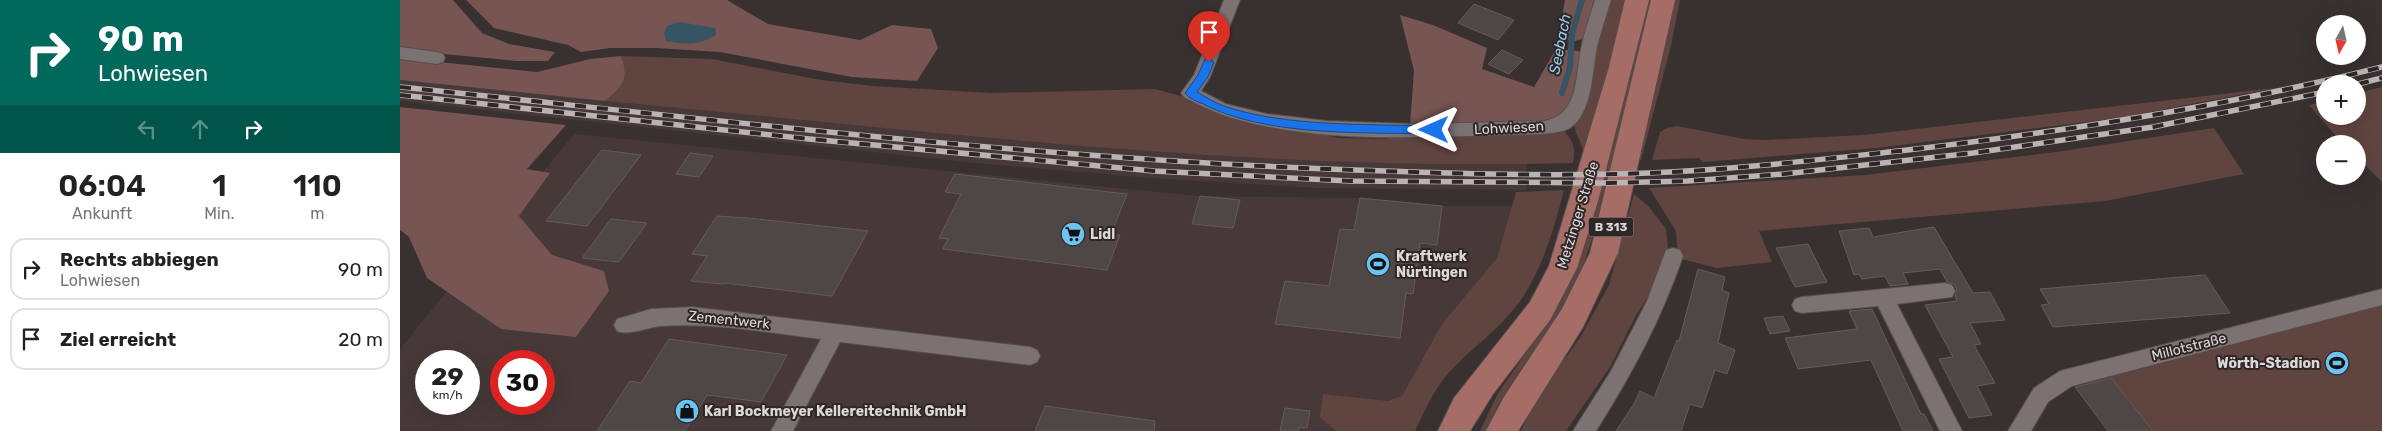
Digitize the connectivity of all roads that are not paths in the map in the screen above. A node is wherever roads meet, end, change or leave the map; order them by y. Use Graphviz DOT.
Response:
graph roads {
  1 [pos="1232,0"];
  2 [pos="1603,0"];
  3 [pos="1637,0"];
  4 [pos="1663,0"];
  5 [pos="400,54"];
  6 [pos="437,58"];
  7 [pos="1673,256"];
  8 [pos="1945,291"];
  9 [pos="1883,296"];
  10 [pos="2382,298"];
  11 [pos="1802,305"];
  12 [pos="624,325"];
  13 [pos="835,332"];
  14 [pos="1030,356"];
  15 [pos="782,431"];
  16 [pos="1454,431"];
  17 [pos="1502,431"];
  18 [pos="1584,431"];
  19 [pos="1951,431"];
  20 [pos="2019,431"];
  1 -- 2 [label="street, Lohwiesen"];
  3 -- 16 [label="main road, Metzinger Straße / B 313"];
  4 -- 17 [label="main road, B 313"];
  5 -- 6 [label="street"];
  7 -- 18 [label="street"];
  8 -- 9 [label="street"];
  9 -- 11 [label="street"];
  9 -- 19 [label="street"];
  10 -- 20 [label="street, Millotstraße"];
  12 -- 13 [label="street, Zementwerk"];
  13 -- 14 [label="street, Zementwerk"];
  13 -- 15 [label="street"];
}
